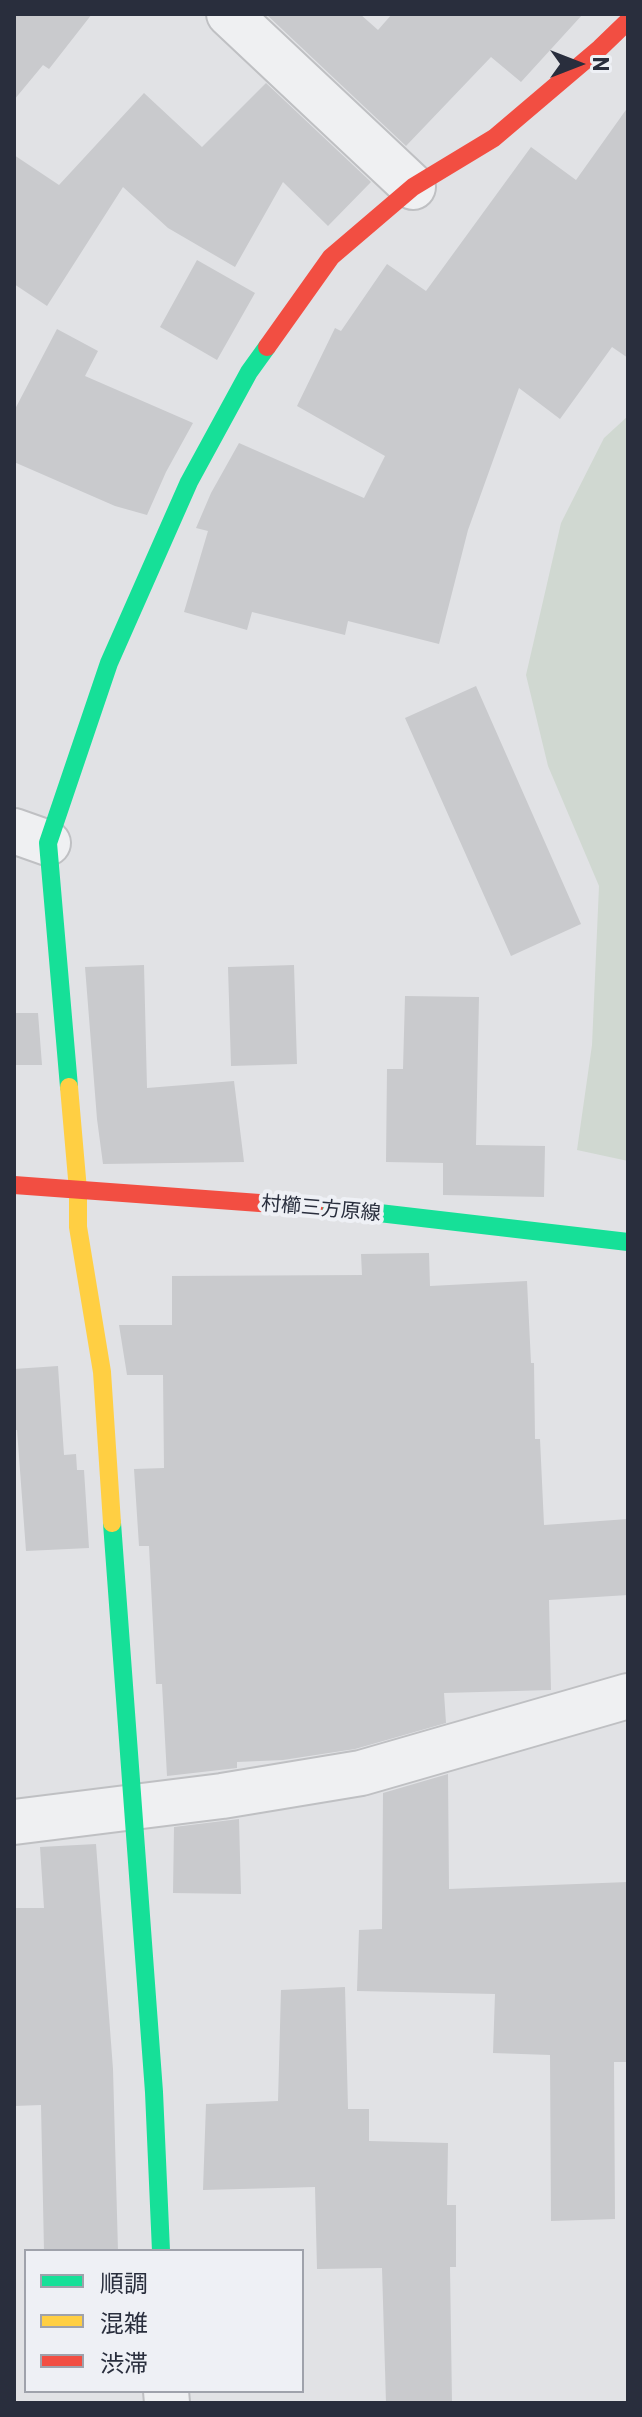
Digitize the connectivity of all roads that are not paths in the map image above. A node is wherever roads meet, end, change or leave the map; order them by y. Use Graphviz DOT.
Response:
graph roads {
  1 [pos="229,14"];
  2 [pos="628,21"];
  3 [pos="413,187"];
  4 [pos="31,837"];
  5 [pos="14,1185"];
  6 [pos="78,1190"];
  7 [pos="628,1242"];
  8 [pos="628,1696"];
  9 [pos="132,1809"];
  10 [pos="14,1822"];
  11 [pos="161,2249"];
  1 -- 3 [label="street"];
  2 -- 3 [label="street"];
  3 -- 4 [label="street"];
  4 -- 6 [label="street"];
  5 -- 6 [label="street, 村櫛三方原線"];
  6 -- 7 [label="street, 村櫛三方原線"];
  6 -- 9 [label="street"];
  8 -- 9 [label="street"];
  9 -- 10 [label="street"];
  9 -- 11 [label="street"];
}
